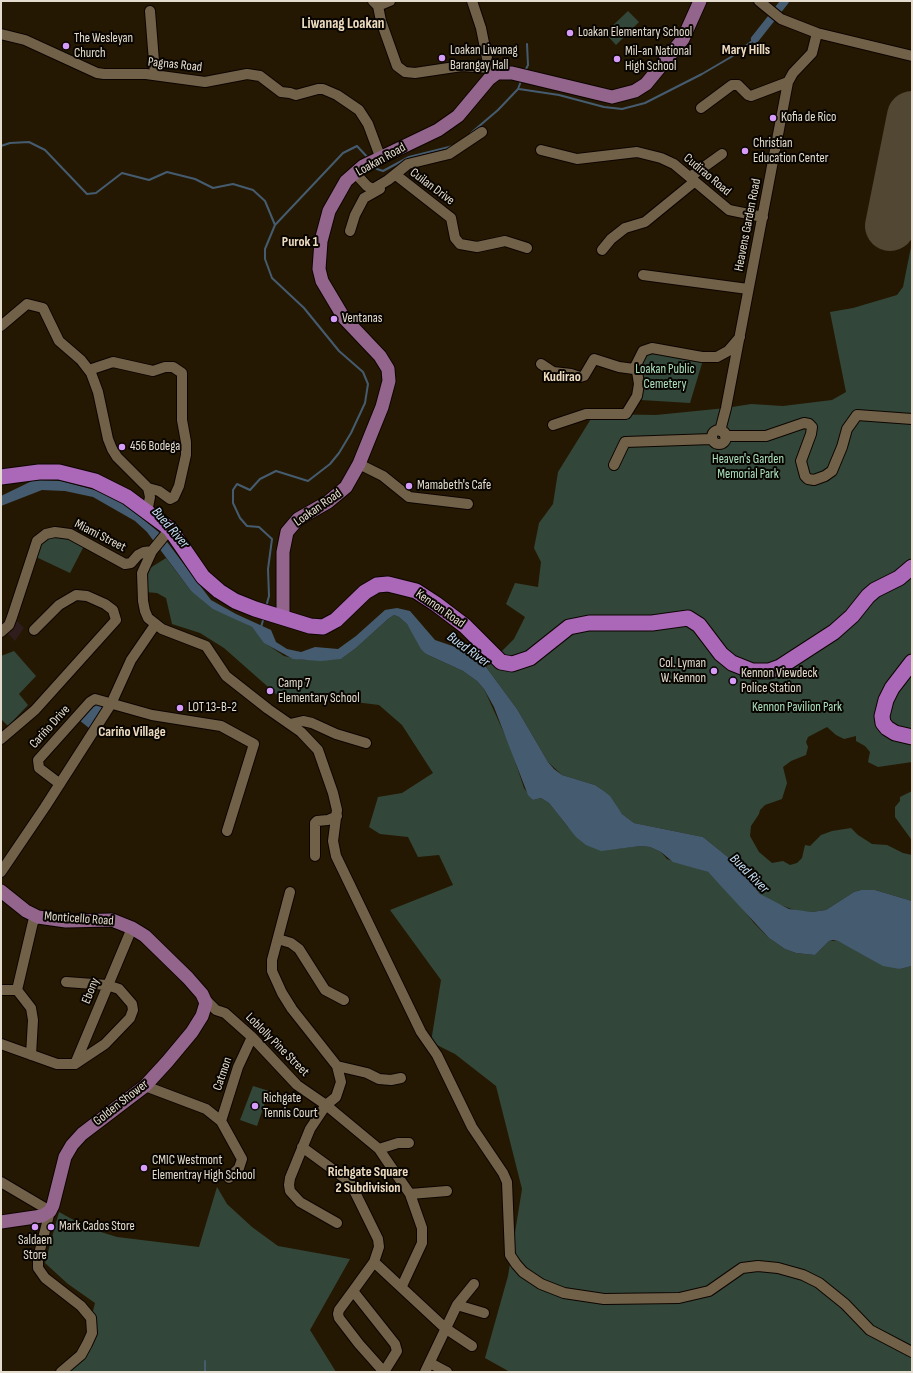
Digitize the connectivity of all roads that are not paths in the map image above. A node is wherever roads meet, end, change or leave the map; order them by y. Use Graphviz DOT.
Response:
graph roads {
  1 [pos="390,1"];
  2 [pos="472,1"];
  3 [pos="700,1"];
  4 [pos="759,1"];
  5 [pos="376,4"];
  6 [pos="150,11"];
  7 [pos="817,33"];
  8 [pos="1,34"];
  9 [pos="912,56"];
  10 [pos="491,71"];
  11 [pos="155,74"];
  12 [pos="788,82"];
  13 [pos="701,108"];
  14 [pos="482,132"];
  15 [pos="541,150"];
  16 [pos="722,154"];
  17 [pos="380,159"];
  18 [pos="359,170"];
  19 [pos="392,178"];
  20 [pos="692,179"];
  21 [pos="763,217"];
  22 [pos="350,230"];
  23 [pos="527,248"];
  24 [pos="602,250"];
  25 [pos="643,275"];
  26 [pos="748,290"];
  27 [pos="1,326"];
  28 [pos="740,337"];
  29 [pos="541,364"];
  30 [pos="636,366"];
  31 [pos="89,370"];
  32 [pos="912,419"];
  33 [pos="553,425"];
  34 [pos="723,434"];
  35 [pos="359,464"];
  36 [pos="614,465"];
  37 [pos="1,477"];
  38 [pos="148,488"];
  39 [pos="468,504"];
  40 [pos="147,512"];
  41 [pos="168,532"];
  42 [pos="154,549"];
  43 [pos="912,567"];
  44 [pos="277,616"];
  45 [pos="155,625"];
  46 [pos="34,630"];
  47 [pos="1,632"];
  48 [pos="912,662"];
  49 [pos="111,704"];
  50 [pos="290,724"];
  51 [pos="912,737"];
  52 [pos="1,739"];
  53 [pos="366,743"];
  54 [pos="60,784"];
  55 [pos="337,816"];
  56 [pos="227,831"];
  57 [pos="315,856"];
  58 [pos="1,872"];
  59 [pos="1,891"];
  60 [pos="290,892"];
  61 [pos="38,917"];
  62 [pos="132,928"];
  63 [pos="278,938"];
  64 [pos="66,982"];
  65 [pos="107,985"];
  66 [pos="1,990"];
  67 [pos="17,990"];
  68 [pos="206,1000"];
  69 [pos="344,1000"];
  70 [pos="252,1037"];
  71 [pos="1,1044"];
  72 [pos="32,1055"];
  73 [pos="75,1064"];
  74 [pos="337,1066"];
  75 [pos="401,1078"];
  76 [pos="145,1086"];
  77 [pos="326,1105"];
  78 [pos="221,1121"];
  79 [pos="409,1143"];
  80 [pos="302,1147"];
  81 [pos="379,1149"];
  82 [pos="229,1178"];
  83 [pos="1,1182"];
  84 [pos="447,1191"];
  85 [pos="410,1194"];
  86 [pos="50,1212"];
  87 [pos="1,1222"];
  88 [pos="337,1223"];
  89 [pos="374,1262"];
  90 [pos="474,1284"];
  91 [pos="402,1286"];
  92 [pos="353,1291"];
  93 [pos="457,1305"];
  94 [pos="484,1313"];
  95 [pos="445,1328"];
  96 [pos="472,1346"];
  97 [pos="912,1352"];
  98 [pos="428,1367"];
  99 [pos="61,1372"];
  100 [pos="447,1372"];
  1 -- 5 [label="street"];
  2 -- 10 [label="street"];
  3 -- 10 [label="main road"];
  4 -- 7 [label="street"];
  5 -- 10 [label="street"];
  6 -- 11 [label="street"];
  7 -- 9 [label="street"];
  7 -- 12 [label="street, Heavens Garden Road"];
  8 -- 11 [label="street, Pagnas Road"];
  10 -- 17 [label="main road, Loakan Road"];
  11 -- 17 [label="street, Pagnas Road"];
  12 -- 13 [label="street"];
  12 -- 21 [label="street, Heavens Garden Road"];
  14 -- 19 [label="street"];
  15 -- 20 [label="street, Cudirao Road"];
  16 -- 20 [label="street"];
  17 -- 18 [label="main road, Loakan Road"];
  18 -- 19 [label="street"];
  18 -- 35 [label="main road, Loakan Road"];
  19 -- 22 [label="street"];
  19 -- 23 [label="street, Cuilan Drive"];
  20 -- 21 [label="street, Cudirao Road"];
  20 -- 24 [label="street"];
  21 -- 26 [label="street, Heavens Garden Road"];
  25 -- 26 [label="street"];
  26 -- 28 [label="street, Heavens Garden Road"];
  27 -- 31 [label="street"];
  28 -- 30 [label="street"];
  28 -- 34 [label="street, Heavens Garden Road"];
  29 -- 30 [label="street"];
  30 -- 33 [label="street"];
  31 -- 38 [label="street"];
  31 -- 38 [label="street"];
  32 -- 34 [label="street"];
  34 -- 36 [label="street"];
  35 -- 39 [label="street"];
  35 -- 44 [label="main road, Loakan Road"];
  37 -- 40 [label="highway, Kennon Road"];
  38 -- 40 [label="street"];
  40 -- 41 [label="highway, Kennon Road"];
  41 -- 42 [label="street"];
  41 -- 44 [label="highway, Kennon Road"];
  42 -- 45 [label="street"];
  42 -- 47 [label="street, Miami Street"];
  43 -- 44 [label="highway, Kennon Road"];
  45 -- 49 [label="street"];
  45 -- 50 [label="street"];
  46 -- 52 [label="street"];
  48 -- 51 [label="highway"];
  49 -- 54 [label="street"];
  49 -- 54 [label="street, Cariño Drive"];
  49 -- 56 [label="street"];
  50 -- 53 [label="street"];
  50 -- 55 [label="street"];
  54 -- 58 [label="street"];
  55 -- 57 [label="street"];
  55 -- 97 [label="street"];
  59 -- 61 [label="main road, Monticello Road"];
  60 -- 63 [label="street"];
  61 -- 62 [label="main road, Monticello Road"];
  61 -- 67 [label="street"];
  62 -- 65 [label="street, Ebony"];
  62 -- 68 [label="main road, Monticello Road"];
  63 -- 69 [label="street"];
  63 -- 74 [label="street"];
  64 -- 65 [label="street"];
  65 -- 73 [label="street, Ebony"];
  65 -- 73 [label="street"];
  66 -- 67 [label="street"];
  67 -- 72 [label="street"];
  68 -- 70 [label="street, Loblolly Pine Street"];
  68 -- 76 [label="main road, Golden Shower"];
  70 -- 77 [label="street, Loblolly Pine Street"];
  70 -- 78 [label="street, Catmon"];
  71 -- 72 [label="street"];
  72 -- 73 [label="street"];
  74 -- 75 [label="street"];
  74 -- 77 [label="street"];
  76 -- 78 [label="street"];
  76 -- 86 [label="main road, Golden Shower"];
  77 -- 80 [label="street"];
  77 -- 81 [label="street, Loblolly Pine Street"];
  78 -- 82 [label="street"];
  79 -- 81 [label="street"];
  80 -- 88 [label="street"];
  80 -- 89 [label="street"];
  81 -- 85 [label="street, Loblolly Pine Street"];
  83 -- 86 [label="street"];
  84 -- 85 [label="street"];
  85 -- 91 [label="street, Loblolly Pine Street"];
  86 -- 87 [label="main road"];
  86 -- 99 [label="street"];
  89 -- 91 [label="street"];
  89 -- 92 [label="street"];
  90 -- 93 [label="street"];
  91 -- 95 [label="street"];
  92 -- 92 [label="street"];
  93 -- 94 [label="street"];
  93 -- 95 [label="street"];
  95 -- 96 [label="street"];
  95 -- 98 [label="street"];
  98 -- 100 [label="street"];
}
